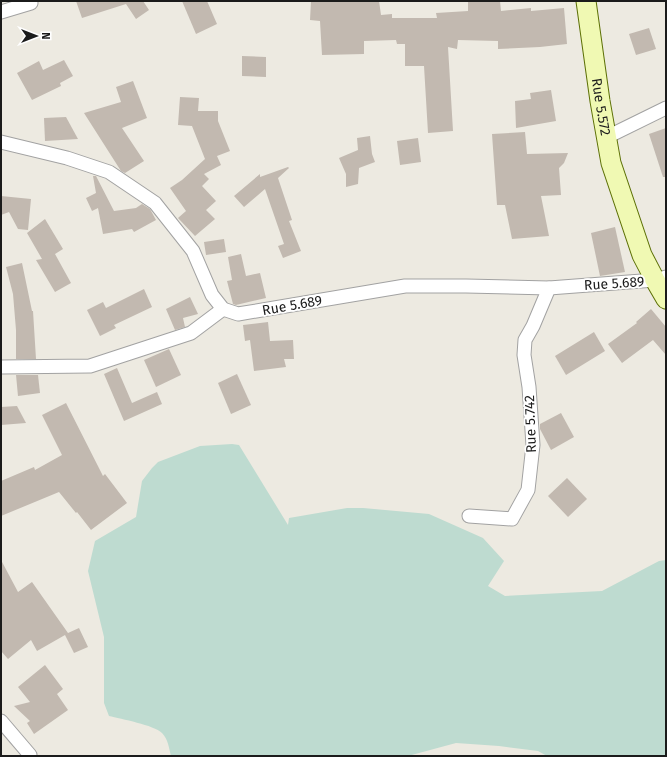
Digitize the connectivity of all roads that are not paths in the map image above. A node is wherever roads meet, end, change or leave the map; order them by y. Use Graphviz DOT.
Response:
graph roads {
  1 [pos="586,1"];
  2 [pos="31,2"];
  3 [pos="1,12"];
  4 [pos="666,108"];
  5 [pos="607,137"];
  6 [pos="1,142"];
  7 [pos="660,278"];
  8 [pos="549,288"];
  9 [pos="666,299"];
  10 [pos="223,309"];
  11 [pos="1,366"];
  12 [pos="469,516"];
  13 [pos="1,721"];
  14 [pos="28,756"];
  1 -- 5 [label="street, Rue 5.572"];
  2 -- 3 [label="street"];
  4 -- 5 [label="street"];
  5 -- 7 [label="street, Rue 5.572"];
  6 -- 10 [label="street"];
  7 -- 8 [label="street, Rue 5.689"];
  7 -- 9 [label="street, Rue 5.572"];
  8 -- 10 [label="street, Rue 5.689"];
  8 -- 12 [label="street, Rue 5.742"];
  10 -- 11 [label="street"];
  13 -- 14 [label="street"];
}
